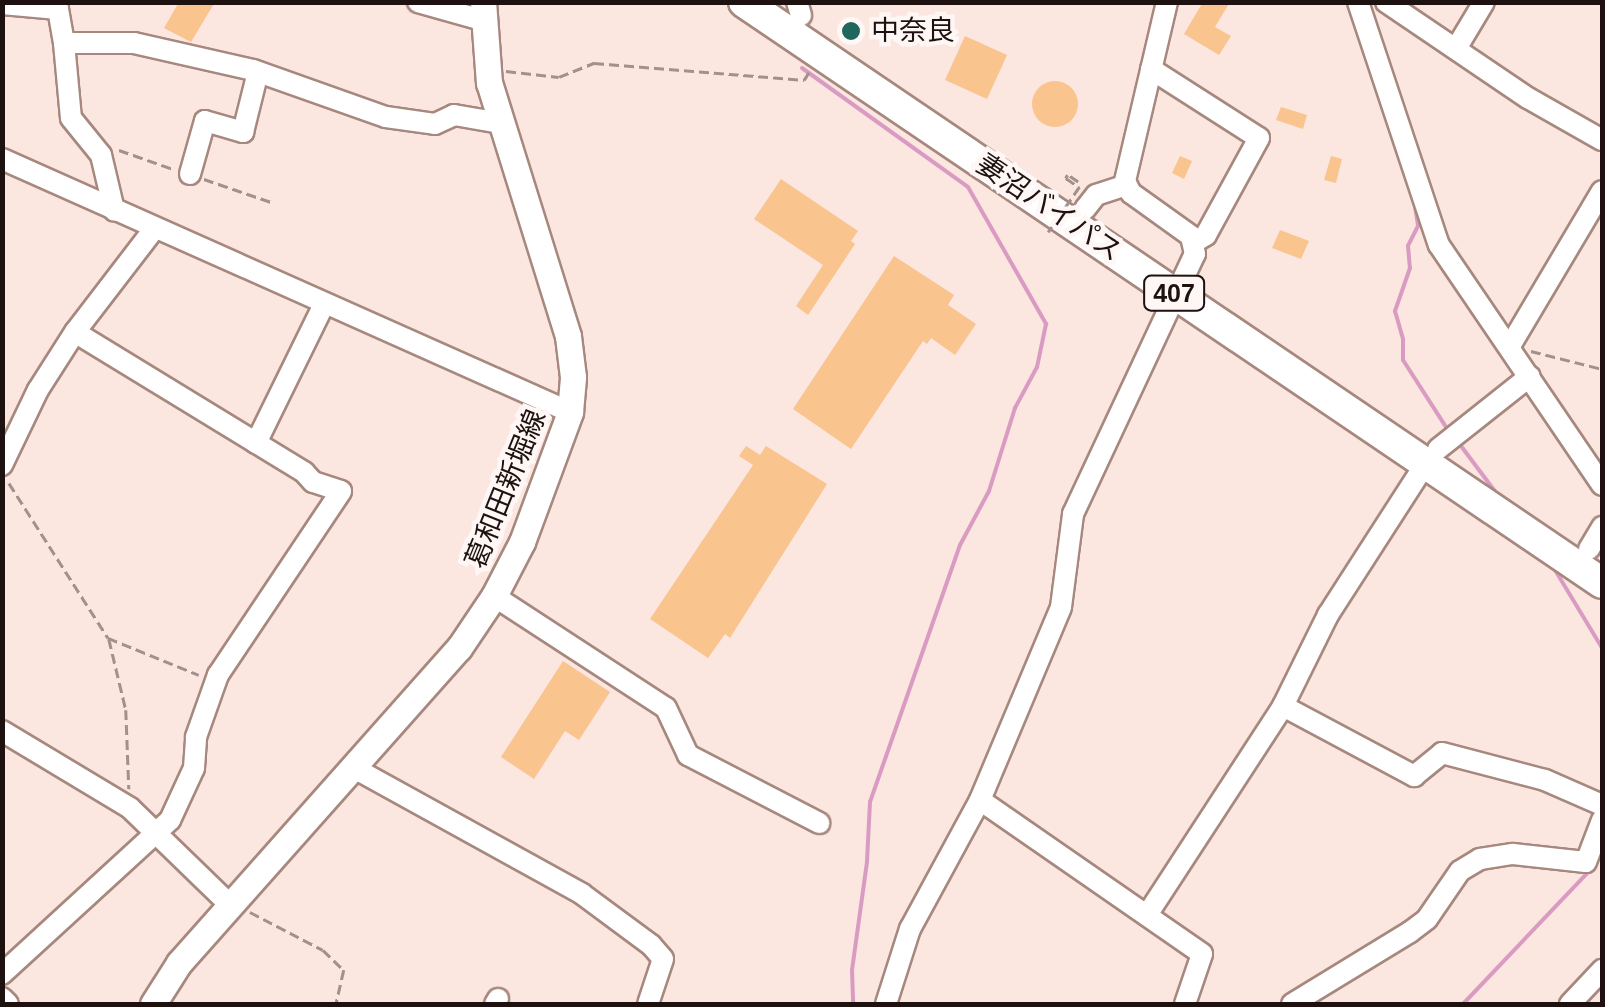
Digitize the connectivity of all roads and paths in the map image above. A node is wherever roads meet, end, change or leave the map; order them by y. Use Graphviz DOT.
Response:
graph roads {
  1 [pos="418,2"];
  2 [pos="744,2"];
  3 [pos="1167,2"];
  4 [pos="1358,2"];
  5 [pos="1386,2"];
  6 [pos="1484,2"];
  7 [pos="2,4"];
  8 [pos="57,6"];
  9 [pos="794,7"];
  10 [pos="482,11"];
  11 [pos="64,43"];
  12 [pos="1457,47"];
  13 [pos="821,54"];
  14 [pos="486,67"];
  15 [pos="1151,68"];
  16 [pos="258,72"];
  17 [pos="501,122"];
  18 [pos="1602,140"];
  19 [pos="2,159"];
  20 [pos="190,174"];
  21 [pos="1126,185"];
  22 [pos="1602,191"];
  23 [pos="1081,192"];
  24 [pos="114,210"];
  25 [pos="154,229"];
  26 [pos="1048,232"];
  27 [pos="1195,242"];
  28 [pos="1178,284"];
  29 [pos="324,304"];
  30 [pos="75,332"];
  31 [pos="1510,346"];
  32 [pos="1602,370"];
  33 [pos="1530,376"];
  34 [pos="570,412"];
  35 [pos="256,443"];
  36 [pos="1432,456"];
  37 [pos="2,465"];
  38 [pos="2,473"];
  39 [pos="1602,484"];
  40 [pos="1598,545"];
  41 [pos="1602,583"];
  42 [pos="494,596"];
  43 [pos="108,638"];
  44 [pos="215,682"];
  45 [pos="1283,706"];
  46 [pos="2,731"];
  47 [pos="356,769"];
  48 [pos="980,800"];
  49 [pos="1602,805"];
  50 [pos="130,808"];
  51 [pos="1602,820"];
  52 [pos="819,823"];
  53 [pos="160,833"];
  54 [pos="230,905"];
  55 [pos="1147,916"];
  56 [pos="1602,970"];
  57 [pos="2,974"];
  58 [pos="2,998"];
  59 [pos="8,1004"];
  60 [pos="153,1004"];
  61 [pos="336,1004"];
  62 [pos="648,1004"];
  63 [pos="886,1004"];
  64 [pos="1185,1004"];
  65 [pos="1292,1004"];
  66 [pos="1570,1004"];
  1 -- 10 [label="street"];
  2 -- 13 [label="highway, 妻沼バイパス / 407"];
  3 -- 15 [label="street"];
  4 -- 31 [label="street"];
  5 -- 12 [label="street"];
  6 -- 12 [label="street"];
  7 -- 8 [label="street"];
  8 -- 11 [label="street"];
  9 -- 23 [label="highway, 妻沼バイパス / 407"];
  10 -- 14 [label="main road, 葛和田新堀線"];
  11 -- 16 [label="street"];
  11 -- 24 [label="street"];
  12 -- 18 [label="street"];
  13 -- 14 [label="path"];
  13 -- 28 [label="highway, 妻沼バイパス / 407"];
  14 -- 17 [label="main road, 葛和田新堀線"];
  15 -- 21 [label="street"];
  15 -- 27 [label="street"];
  16 -- 17 [label="street"];
  16 -- 20 [label="street"];
  17 -- 34 [label="main road, 葛和田新堀線"];
  19 -- 24 [label="street"];
  21 -- 23 [label="street"];
  21 -- 27 [label="street"];
  22 -- 31 [label="street"];
  23 -- 26 [label="path, bridge"];
  23 -- 28 [label="highway, 妻沼バイパス / 407"];
  24 -- 25 [label="street"];
  25 -- 29 [label="street"];
  25 -- 30 [label="street"];
  27 -- 28 [label="street"];
  28 -- 36 [label="highway, 妻沼バイパス / 407"];
  28 -- 48 [label="street"];
  29 -- 34 [label="street"];
  29 -- 35 [label="street"];
  30 -- 35 [label="street"];
  30 -- 37 [label="street"];
  31 -- 32 [label="path"];
  31 -- 33 [label="street"];
  33 -- 36 [label="street"];
  33 -- 39 [label="street"];
  34 -- 42 [label="main road, 葛和田新堀線"];
  35 -- 44 [label="street"];
  36 -- 40 [label="highway, 妻沼バイパス / 407"];
  36 -- 41 [label="highway, 妻沼バイパス / 407"];
  36 -- 45 [label="street"];
  38 -- 43 [label="path"];
  42 -- 47 [label="main road, 葛和田新堀線"];
  42 -- 52 [label="street"];
  43 -- 44 [label="path"];
  43 -- 50 [label="path"];
  44 -- 53 [label="street"];
  45 -- 49 [label="street"];
  45 -- 55 [label="street"];
  46 -- 50 [label="street"];
  47 -- 54 [label="main road, 葛和田新堀線"];
  47 -- 62 [label="street"];
  48 -- 55 [label="street"];
  48 -- 63 [label="street"];
  50 -- 53 [label="street"];
  51 -- 65 [label="street"];
  53 -- 54 [label="street"];
  53 -- 57 [label="street"];
  54 -- 60 [label="main road, 葛和田新堀線"];
  54 -- 61 [label="path"];
  55 -- 64 [label="street"];
  56 -- 66 [label="street"];
  58 -- 59 [label="street"];
}
